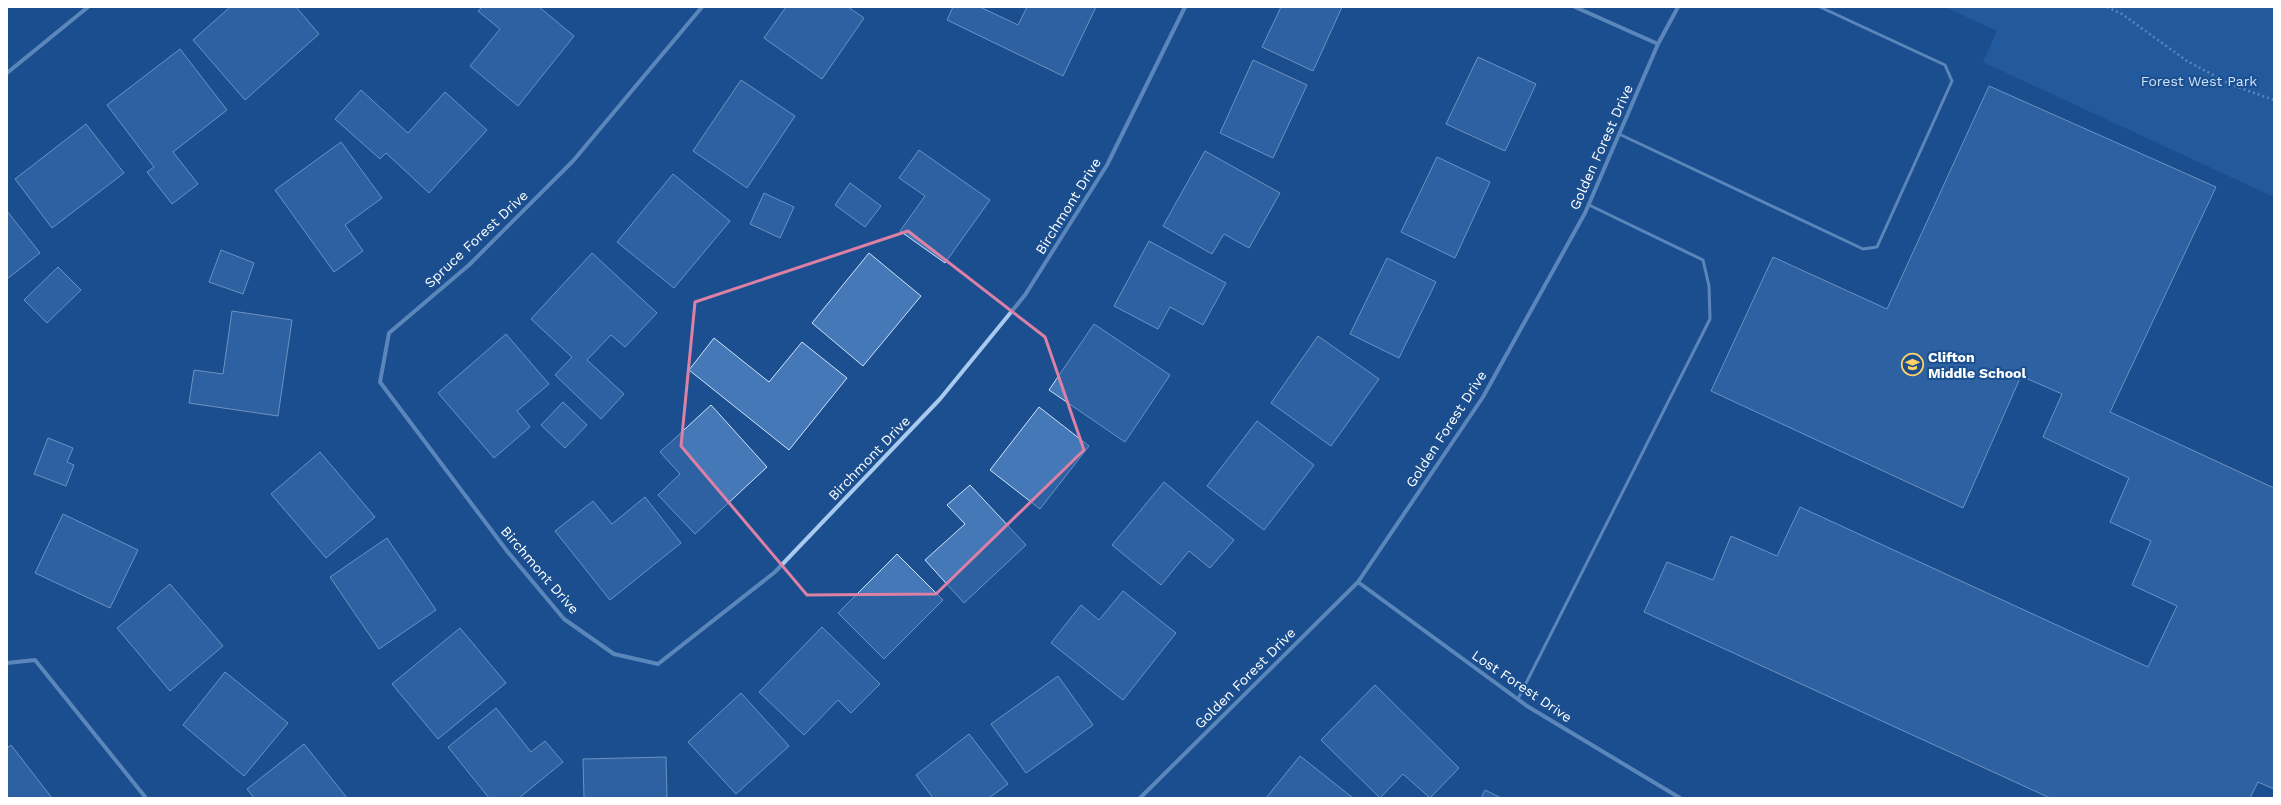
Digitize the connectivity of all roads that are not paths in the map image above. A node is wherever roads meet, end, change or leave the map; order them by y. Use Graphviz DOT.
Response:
graph roads {
  1 [pos="88,7"];
  2 [pos="702,7"];
  3 [pos="1185,7"];
  4 [pos="1575,7"];
  5 [pos="1678,7"];
  6 [pos="1820,7"];
  7 [pos="1658,44"];
  8 [pos="7,72"];
  9 [pos="1619,134"];
  10 [pos="1589,205"];
  11 [pos="469,500"];
  12 [pos="1358,582"];
  13 [pos="7,663"];
  14 [pos="1518,699"];
  15 [pos="146,798"];
  16 [pos="1140,798"];
  17 [pos="1680,798"];
  1 -- 8 [label="street"];
  2 -- 11 [label="street, Spruce Forest Drive"];
  3 -- 11 [label="street, Birchmont Drive"];
  4 -- 7 [label="street"];
  5 -- 7 [label="street, Golden Forest Drive"];
  6 -- 9 [label="lane"];
  7 -- 9 [label="street, Golden Forest Drive"];
  9 -- 10 [label="street, Golden Forest Drive"];
  10 -- 12 [label="street, Golden Forest Drive"];
  10 -- 14 [label="lane"];
  12 -- 14 [label="street, Lost Forest Drive"];
  12 -- 16 [label="street, Golden Forest Drive"];
  13 -- 15 [label="street"];
  14 -- 17 [label="street, Lost Forest Drive"];
}
